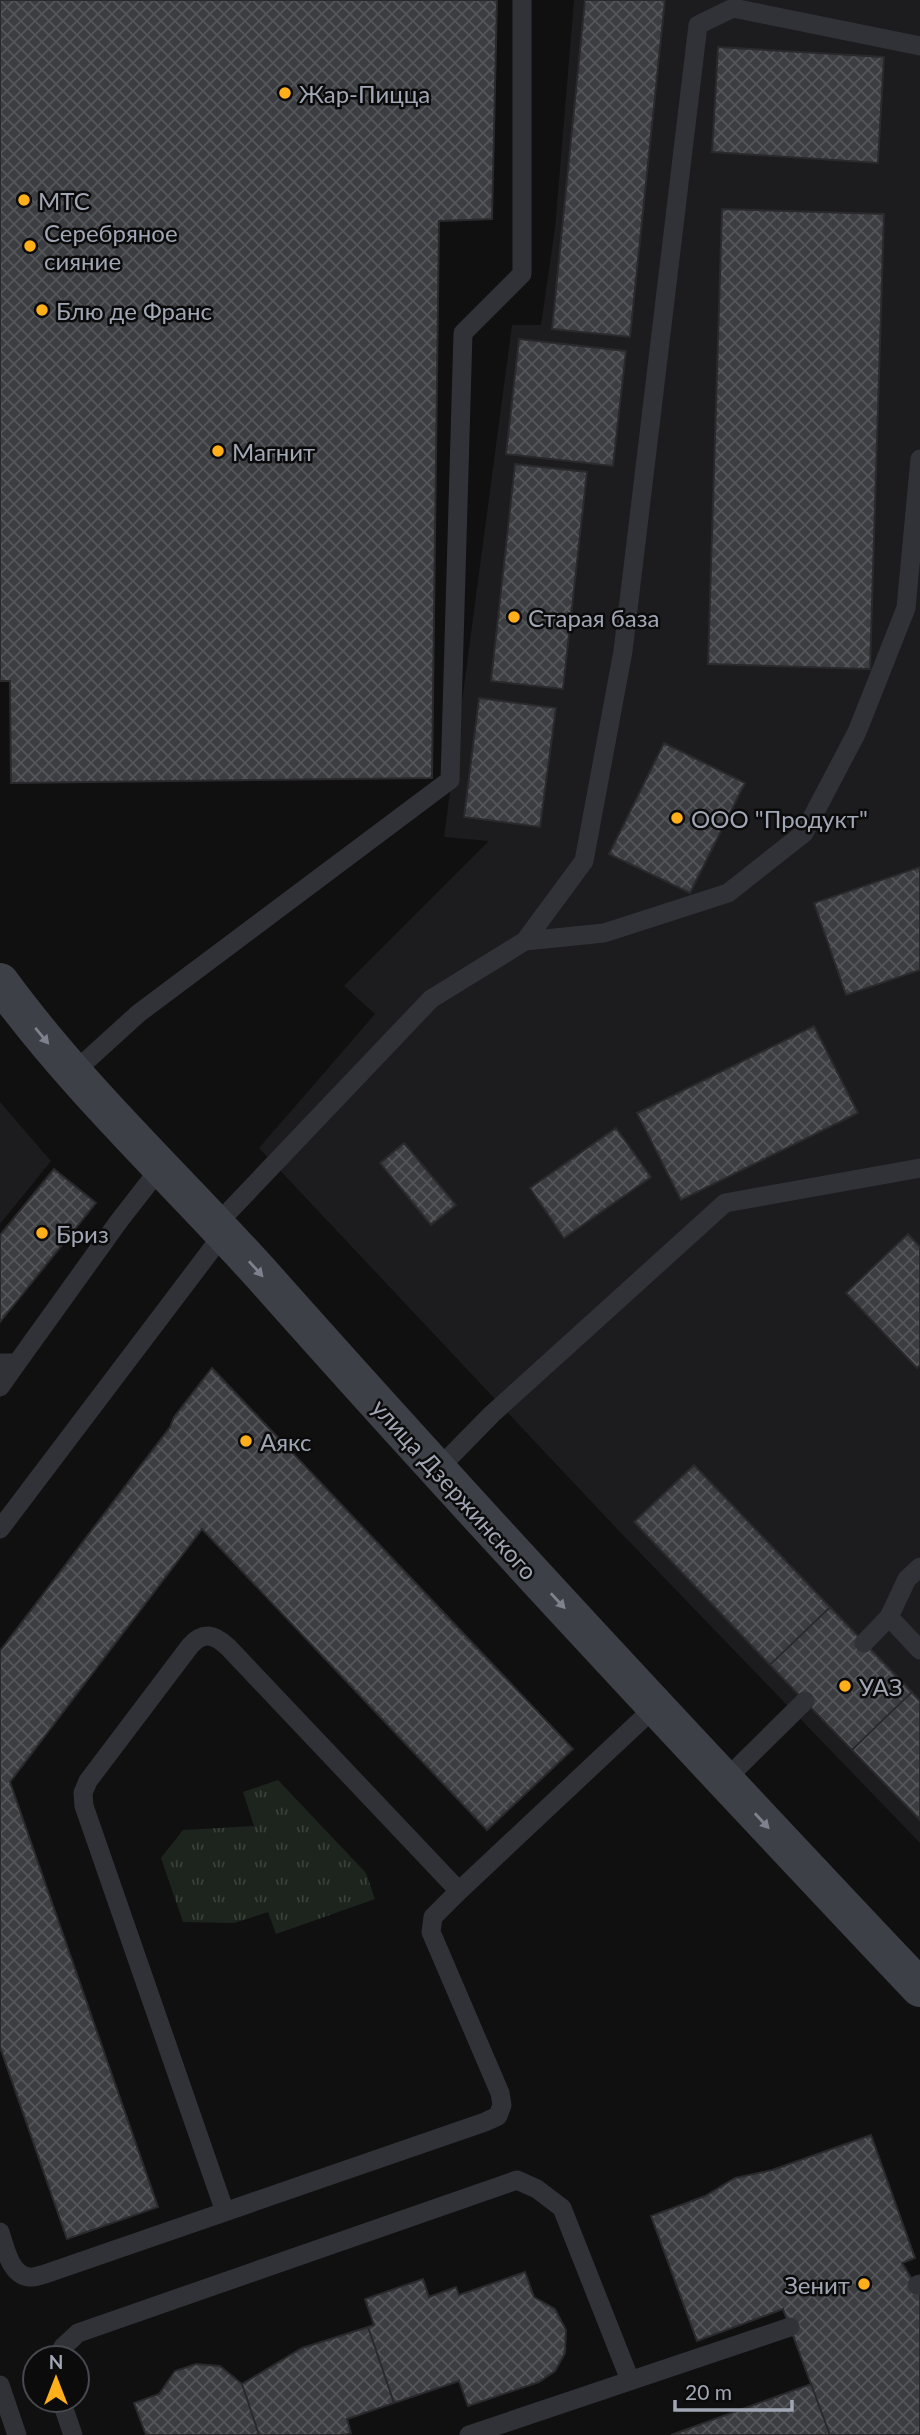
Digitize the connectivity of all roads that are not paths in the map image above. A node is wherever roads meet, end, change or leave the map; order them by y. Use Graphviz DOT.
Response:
graph roads {
  1 [pos="522,0"];
  2 [pos="920,46"];
  3 [pos="920,459"];
  4 [pos="525,940"];
  5 [pos="0,982"];
  6 [pos="74,1072"];
  7 [pos="161,1167"];
  8 [pos="920,1168"];
  9 [pos="220,1229"];
  10 [pos="8,1363"];
  11 [pos="0,1387"];
  12 [pos="437,1470"];
  13 [pos="0,1529"];
  14 [pos="920,1567"];
  15 [pos="889,1617"];
  16 [pos="864,1643"];
  17 [pos="920,1650"];
  18 [pos="805,1701"];
  19 [pos="655,1707"];
  20 [pos="724,1781"];
  21 [pos="459,1891"];
  22 [pos="920,1989"];
  23 [pos="225,2212"];
  24 [pos="0,2232"];
  25 [pos="790,2327"];
  26 [pos="66,2344"];
  27 [pos="630,2380"];
  28 [pos="0,2385"];
  29 [pos="66,2414"];
  30 [pos="17,2435"];
  31 [pos="73,2435"];
  32 [pos="469,2435"];
  1 -- 6 [label="lane"];
  2 -- 4 [label="lane"];
  3 -- 4 [label="lane"];
  4 -- 9 [label="lane"];
  5 -- 6 [label="main road, улица Дзержинского, one-way"];
  6 -- 7 [label="main road, улица Дзержинского"];
  7 -- 9 [label="main road, улица Дзержинского"];
  7 -- 10 [label="lane"];
  8 -- 12 [label="lane"];
  9 -- 12 [label="main road, улица Дзержинского, one-way"];
  9 -- 13 [label="lane"];
  10 -- 11 [label="lane"];
  12 -- 19 [label="main road, улица Дзержинского, one-way"];
  14 -- 15 [label="lane"];
  15 -- 16 [label="lane"];
  15 -- 17 [label="lane"];
  18 -- 20 [label="lane"];
  19 -- 20 [label="main road, улица Дзержинского"];
  19 -- 21 [label="lane"];
  20 -- 22 [label="main road, улица Дзержинского, one-way"];
  21 -- 23 [label="lane"];
  21 -- 23 [label="lane"];
  23 -- 24 [label="lane"];
  25 -- 27 [label="lane"];
  26 -- 27 [label="lane"];
  27 -- 32 [label="lane"];
  28 -- 30 [label="lane"];
  29 -- 31 [label="lane"];
}
